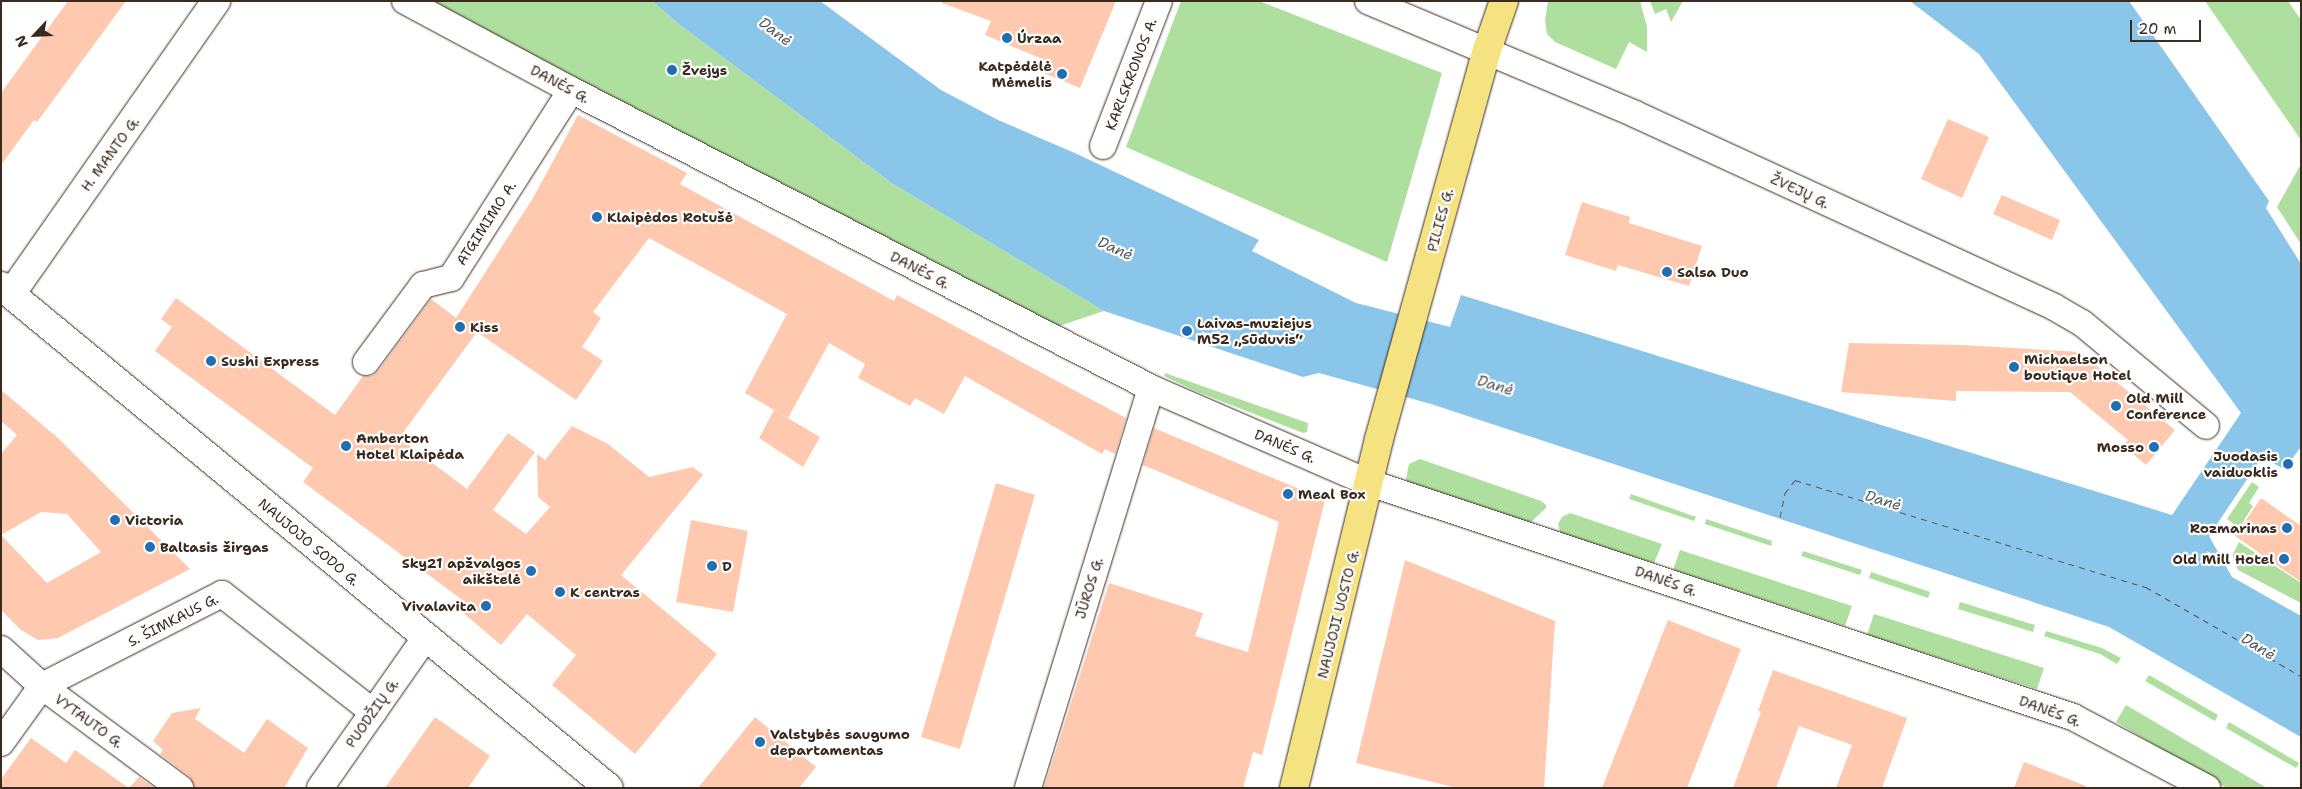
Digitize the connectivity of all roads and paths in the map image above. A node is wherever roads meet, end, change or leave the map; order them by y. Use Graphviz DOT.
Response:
graph roads {
  1 [pos="216,1"];
  2 [pos="405,1"];
  3 [pos="1159,1"];
  4 [pos="1368,1"];
  5 [pos="1504,1"];
  6 [pos="1487,50"];
  7 [pos="571,90"];
  8 [pos="1103,146"];
  9 [pos="4,295"];
  10 [pos="366,362"];
  11 [pos="1151,388"];
  12 [pos="2206,426"];
  13 [pos="1379,439"];
  14 [pos="1370,483"];
  15 [pos="425,638"];
  16 [pos="1,649"];
  17 [pos="42,686"];
  18 [pos="372,712"];
  19 [pos="1,743"];
  20 [pos="180,788"];
  21 [pos="320,788"];
  22 [pos="608,788"];
  23 [pos="1028,788"];
  24 [pos="1294,788"];
  25 [pos="2207,788"];
  1 -- 9 [label="main road, H. MANTO G."];
  2 -- 7 [label="street, DANĖS G."];
  3 -- 8 [label="street, KARLSKRONOS A."];
  4 -- 6 [label="street, ŽVEJŲ G."];
  5 -- 6 [label="main road, PILIES G."];
  6 -- 12 [label="street, ŽVEJŲ G."];
  6 -- 13 [label="main road, PILIES G."];
  7 -- 10 [label="street, ATGIMIMO A."];
  7 -- 11 [label="street, DANĖS G."];
  9 -- 15 [label="main road, NAUJOJO SODO G."];
  11 -- 14 [label="street, DANĖS G."];
  11 -- 23 [label="street, JŪROS G."];
  13 -- 14 [label="main road, NAUJOJI UOSTO G."];
  14 -- 24 [label="main road, NAUJOJI UOSTO G."];
  14 -- 25 [label="street, DANĖS G."];
  15 -- 18 [label="street, PUODŽIŲ G."];
  15 -- 22 [label="main road, NAUJOJO SODO G."];
  16 -- 17 [label="street, VYTAUTO G."];
  17 -- 18 [label="street, S. ŠIMKAUS G."];
  17 -- 19 [label="street, S. ŠIMKAUS G."];
  17 -- 20 [label="street, VYTAUTO G."];
  18 -- 21 [label="street, PUODŽIŲ G."];
}
